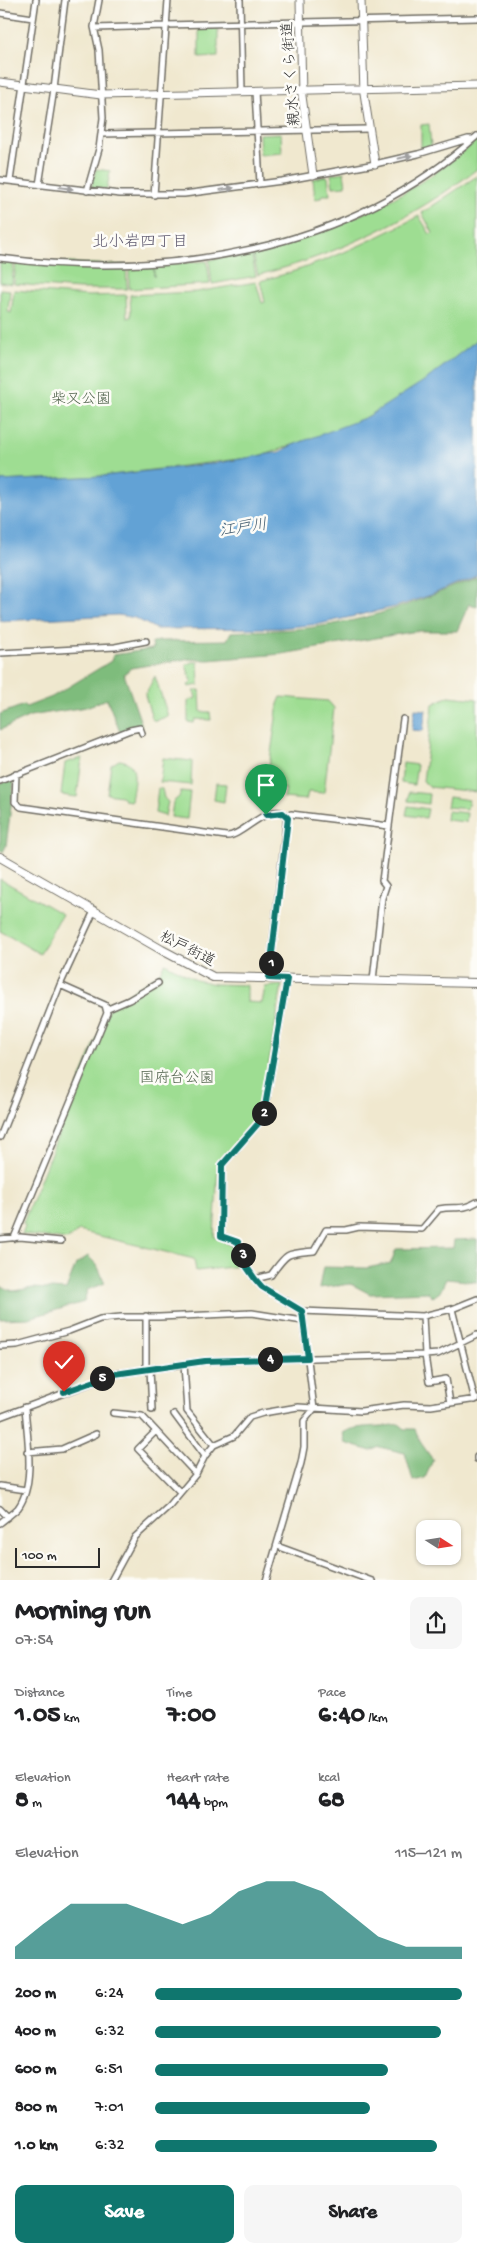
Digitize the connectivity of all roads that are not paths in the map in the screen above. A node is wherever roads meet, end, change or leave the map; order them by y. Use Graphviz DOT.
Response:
graph roads {
  1 [pos="36,0"];
  2 [pos="65,0"];
  3 [pos="99,0"];
  4 [pos="168,0"];
  5 [pos="240,0"];
  6 [pos="300,0"];
  7 [pos="361,0"];
  8 [pos="0,13"];
  9 [pos="33,18"];
  10 [pos="477,18"];
  11 [pos="362,21"];
  12 [pos="300,22"];
  13 [pos="240,23"];
  14 [pos="166,25"];
  15 [pos="94,28"];
  16 [pos="0,82"];
  17 [pos="23,85"];
  18 [pos="477,86"];
  19 [pos="54,89"];
  20 [pos="363,89"];
  21 [pos="302,90"];
  22 [pos="255,91"];
  23 [pos="242,92"];
  24 [pos="162,93"];
  25 [pos="101,95"];
  26 [pos="369,129"];
  27 [pos="307,130"];
  28 [pos="257,131"];
  29 [pos="158,133"];
  30 [pos="101,134"];
  31 [pos="475,138"];
  32 [pos="375,164"];
  33 [pos="313,175"];
  34 [pos="0,180"];
  35 [pos="10,181"];
  36 [pos="260,184"];
  37 [pos="39,185"];
  38 [pos="87,191"];
  39 [pos="154,195"];
  40 [pos="0,258"];
  41 [pos="146,641"];
  42 [pos="0,653"];
  43 [pos="403,719"];
  44 [pos="142,732"];
  45 [pos="16,774"];
  46 [pos="0,781"];
  47 [pos="287,816"];
  48 [pos="389,826"];
  49 [pos="0,857"];
  50 [pos="94,911"];
  51 [pos="269,978"];
  52 [pos="287,979"];
  53 [pos="373,980"];
  54 [pos="158,983"];
  55 [pos="477,983"];
  56 [pos="60,985"];
  57 [pos="108,1009"];
  58 [pos="0,1137"];
  59 [pos="477,1202"];
  60 [pos="14,1238"];
  61 [pos="0,1239"];
  62 [pos="61,1241"];
  63 [pos="255,1279"];
  64 [pos="476,1301"];
  65 [pos="452,1309"];
  66 [pos="302,1311"];
  67 [pos="146,1316"];
  68 [pos="423,1316"];
  69 [pos="303,1321"];
  70 [pos="477,1335"];
  71 [pos="459,1343"];
  72 [pos="0,1346"];
  73 [pos="425,1355"];
  74 [pos="308,1358"];
  75 [pos="184,1364"];
  76 [pos="148,1369"];
  77 [pos="476,1400"];
  78 [pos="450,1403"];
  79 [pos="25,1407"];
  80 [pos="314,1409"];
  81 [pos="152,1410"];
  82 [pos="114,1413"];
  83 [pos="174,1414"];
  84 [pos="0,1417"];
  85 [pos="156,1431"];
  86 [pos="96,1434"];
  87 [pos="214,1446"];
  88 [pos="27,1452"];
  89 [pos="204,1456"];
  90 [pos="196,1474"];
  91 [pos="0,1486"];
  92 [pos="26,1490"];
  93 [pos="180,1492"];
  94 [pos="0,1509"];
  95 [pos="8,1517"];
  96 [pos="0,1523"];
  97 [pos="277,1546"];
  98 [pos="111,1580"];
  99 [pos="266,1580"];
  100 [pos="372,1580"];
  1 -- 9 [label="street"];
  2 -- 19 [label="street"];
  3 -- 15 [label="street"];
  4 -- 14 [label="street"];
  5 -- 13 [label="street"];
  6 -- 12 [label="street, 親水さくら街道"];
  7 -- 11 [label="street"];
  8 -- 9 [label="street"];
  9 -- 17 [label="street"];
  10 -- 11 [label="street"];
  11 -- 12 [label="street"];
  11 -- 20 [label="street"];
  12 -- 13 [label="street"];
  12 -- 21 [label="street, 親水さくら街道"];
  13 -- 14 [label="street"];
  13 -- 23 [label="street"];
  14 -- 15 [label="street"];
  14 -- 24 [label="street"];
  15 -- 25 [label="street"];
  16 -- 17 [label="street"];
  17 -- 19 [label="street"];
  17 -- 35 [label="street"];
  18 -- 20 [label="street"];
  19 -- 25 [label="street"];
  19 -- 37 [label="street"];
  20 -- 21 [label="street"];
  20 -- 26 [label="street"];
  21 -- 22 [label="street"];
  21 -- 27 [label="street, 親水さくら街道"];
  22 -- 23 [label="street"];
  22 -- 28 [label="street"];
  23 -- 24 [label="street"];
  24 -- 25 [label="street"];
  24 -- 29 [label="street"];
  25 -- 30 [label="street"];
  26 -- 27 [label="street"];
  26 -- 32 [label="street"];
  27 -- 28 [label="street"];
  27 -- 33 [label="street, 親水さくら街道"];
  28 -- 29 [label="street"];
  28 -- 36 [label="street"];
  29 -- 30 [label="street"];
  29 -- 39 [label="street"];
  30 -- 38 [label="street"];
  32 -- 31 [label="street, one-way"];
  31 -- 40 [label="street"];
  32 -- 33 [label="street"];
  33 -- 36 [label="street"];
  34 -- 35 [label="street"];
  35 -- 37 [label="street"];
  39 -- 36 [label="street, one-way"];
  37 -- 38 [label="street, one-way"];
  38 -- 39 [label="street"];
  41 -- 42 [label="street"];
  43 -- 48 [label="street"];
  44 -- 45 [label="street"];
  45 -- 46 [label="street"];
  45 -- 47 [label="street"];
  47 -- 48 [label="street"];
  47 -- 51 [label="street"];
  48 -- 53 [label="street"];
  49 -- 50 [label="main road, 松戸街道"];
  50 -- 51 [label="main road, 松戸街道"];
  50 -- 56 [label="street"];
  51 -- 52 [label="main road, 松戸街道"];
  52 -- 53 [label="main road, 松戸街道"];
  52 -- 63 [label="street"];
  53 -- 55 [label="main road, 松戸街道"];
  54 -- 57 [label="street"];
  56 -- 57 [label="street"];
  56 -- 58 [label="street"];
  57 -- 60 [label="street"];
  59 -- 63 [label="street"];
  60 -- 61 [label="street"];
  60 -- 62 [label="street"];
  63 -- 66 [label="street"];
  64 -- 65 [label="street"];
  65 -- 68 [label="street"];
  65 -- 71 [label="street"];
  66 -- 68 [label="street"];
  66 -- 69 [label="street"];
  67 -- 69 [label="street"];
  67 -- 72 [label="street"];
  67 -- 76 [label="street"];
  68 -- 73 [label="street"];
  69 -- 74 [label="street"];
  70 -- 71 [label="street"];
  71 -- 73 [label="street"];
  71 -- 77 [label="street"];
  73 -- 74 [label="street"];
  73 -- 78 [label="street"];
  74 -- 75 [label="street"];
  74 -- 80 [label="street"];
  75 -- 76 [label="street"];
  75 -- 87 [label="street"];
  76 -- 79 [label="street"];
  76 -- 81 [label="street"];
  77 -- 78 [label="street"];
  78 -- 80 [label="street"];
  79 -- 84 [label="street"];
  79 -- 88 [label="street"];
  80 -- 87 [label="street"];
  80 -- 97 [label="street"];
  82 -- 85 [label="street"];
  83 -- 89 [label="street"];
  85 -- 90 [label="street"];
  85 -- 93 [label="street"];
  86 -- 88 [label="street"];
  87 -- 89 [label="street"];
  88 -- 92 [label="street"];
  89 -- 90 [label="street"];
  90 -- 93 [label="street"];
  91 -- 92 [label="street"];
  92 -- 95 [label="street"];
  93 -- 98 [label="street"];
  94 -- 95 [label="street"];
  95 -- 96 [label="street"];
  97 -- 99 [label="street"];
  97 -- 100 [label="street"];
}
